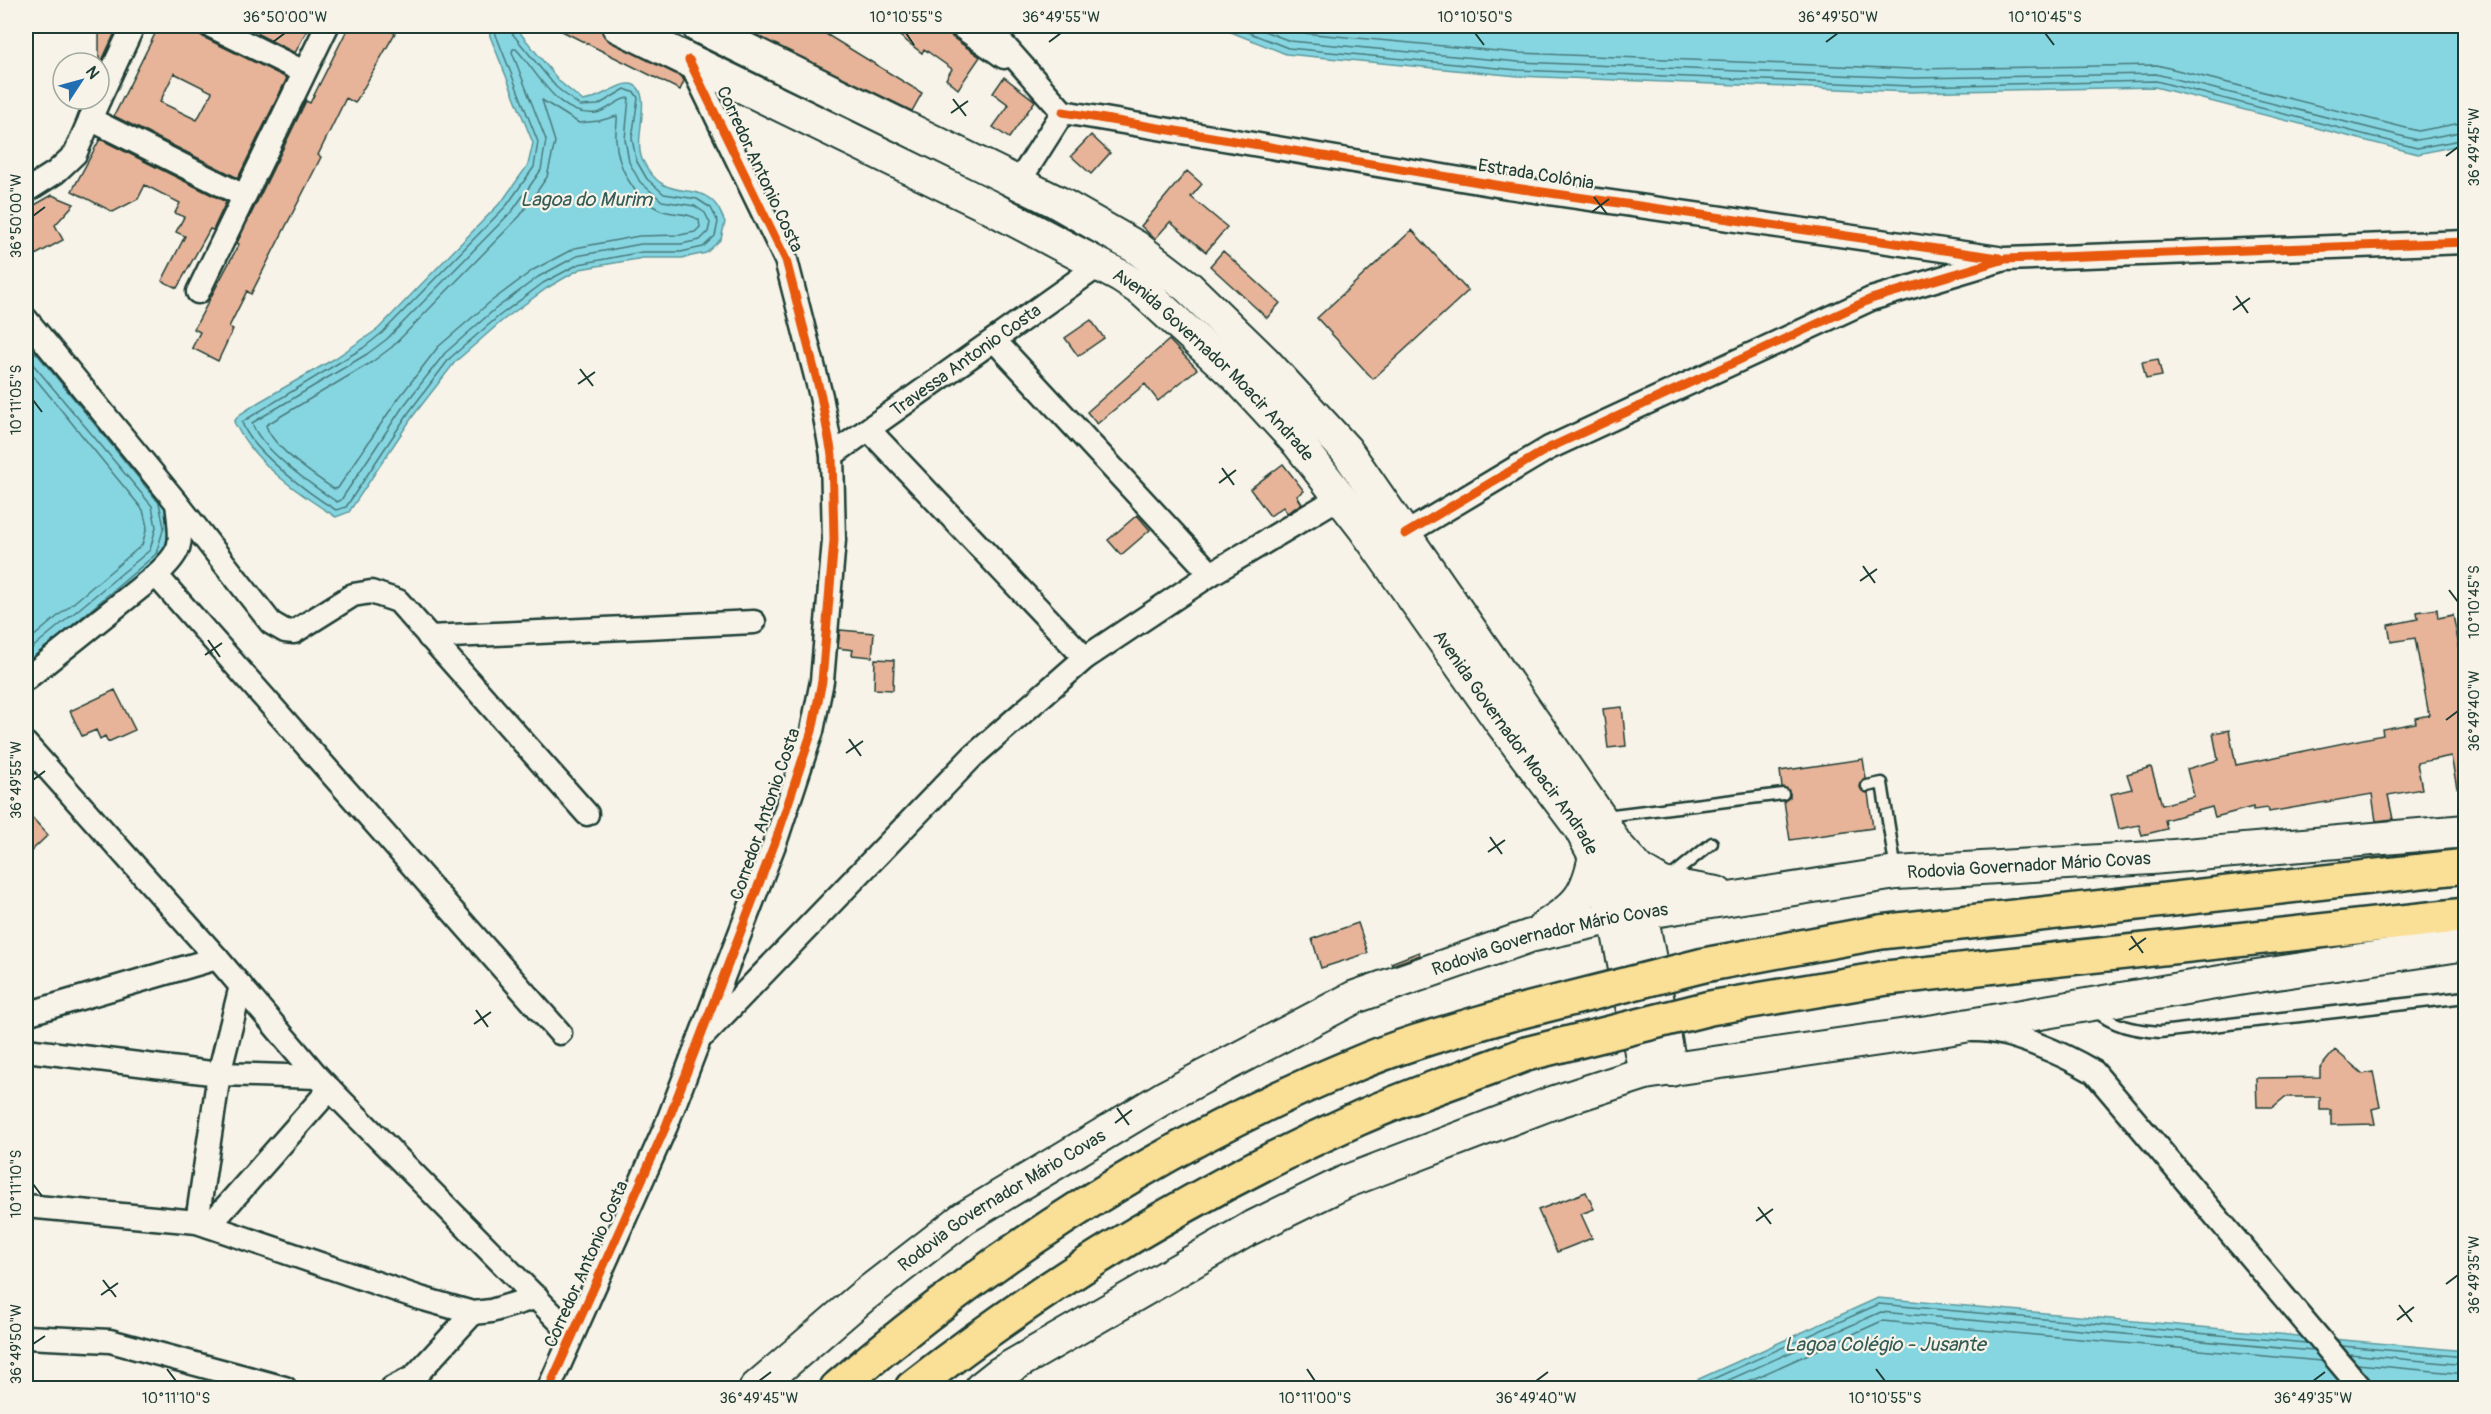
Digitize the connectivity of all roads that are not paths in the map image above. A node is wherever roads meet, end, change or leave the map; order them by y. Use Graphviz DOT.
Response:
graph roads {
  1 [pos="134,26"];
  2 [pos="211,26"];
  3 [pos="327,26"];
  4 [pos="618,26"];
  5 [pos="698,26"];
  6 [pos="960,26"];
  7 [pos="987,26"];
  8 [pos="689,60"];
  9 [pos="1026,68"];
  10 [pos="304,72"];
  11 [pos="111,74"];
  12 [pos="94,111"];
  13 [pos="104,111"];
  14 [pos="1063,112"];
  15 [pos="1018,183"];
  16 [pos="26,191"];
  17 [pos="244,196"];
  18 [pos="2466,242"];
  19 [pos="1136,247"];
  20 [pos="2005,259"];
  21 [pos="1109,271"];
  22 [pos="198,292"];
  23 [pos="26,319"];
  24 [pos="994,340"];
  25 [pos="870,431"];
  26 [pos="832,455"];
  27 [pos="1340,497"];
  28 [pos="177,503"];
  29 [pos="1405,534"];
  30 [pos="1211,574"];
  31 [pos="156,576"];
  32 [pos="754,622"];
  33 [pos="429,637"];
  34 [pos="1085,658"];
  35 [pos="26,680"];
  36 [pos="26,744"];
  37 [pos="1867,786"];
  38 [pos="1783,794"];
  39 [pos="587,814"];
  40 [pos="2466,831"];
  41 [pos="1597,835"];
  42 [pos="1712,843"];
  43 [pos="2466,866"];
  44 [pos="1896,873"];
  45 [pos="1663,884"];
  46 [pos="1735,898"];
  47 [pos="1628,915"];
  48 [pos="2466,915"];
  49 [pos="1530,936"];
  50 [pos="2466,944"];
  51 [pos="216,958"];
  52 [pos="241,986"];
  53 [pos="2466,997"];
  54 [pos="2088,1005"];
  55 [pos="26,1014"];
  56 [pos="1935,1031"];
  57 [pos="560,1034"];
  58 [pos="698,1041"];
  59 [pos="26,1050"];
  60 [pos="1658,1071"];
  61 [pos="219,1074"];
  62 [pos="324,1083"];
  63 [pos="26,1206"];
  64 [pos="203,1224"];
  65 [pos="537,1297"];
  66 [pos="473,1313"];
  67 [pos="572,1334"];
  68 [pos="26,1337"];
  69 [pos="285,1389"];
  70 [pos="392,1389"];
  71 [pos="549,1389"];
  72 [pos="756,1389"];
  73 [pos="837,1389"];
  74 [pos="912,1389"];
  75 [pos="981,1389"];
  76 [pos="2361,1389"];
  1 -- 11 [label="street"];
  2 -- 10 [label="street"];
  3 -- 10 [label="street"];
  4 -- 8 [label="main road, Avenida Governador Moacir Andrade"];
  5 -- 15 [label="main road, Avenida Governador Moacir Andrade"];
  6 -- 9 [label="street"];
  7 -- 9 [label="street"];
  8 -- 21 [label="main road, Avenida Governador Moacir Andrade"];
  8 -- 26 [label="street, Corredor Antonio Costa"];
  9 -- 14 [label="street"];
  10 -- 17 [label="street"];
  12 -- 16 [label="street"];
  13 -- 17 [label="street"];
  14 -- 15 [label="street"];
  14 -- 20 [label="street, Estrada Colônia"];
  15 -- 19 [label="main road, Avenida Governador Moacir Andrade"];
  17 -- 22 [label="street"];
  18 -- 20 [label="street"];
  19 -- 21 [label="main road"];
  19 -- 29 [label="main road, Avenida Governador Moacir Andrade"];
  20 -- 29 [label="street"];
  21 -- 24 [label="street, Travessa Antonio Costa"];
  21 -- 27 [label="main road, Avenida Governador Moacir Andrade"];
  23 -- 28 [label="street"];
  24 -- 25 [label="street, Travessa Antonio Costa"];
  24 -- 30 [label="street"];
  25 -- 26 [label="street, Travessa Antonio Costa"];
  25 -- 34 [label="street"];
  26 -- 58 [label="street, Corredor Antonio Costa"];
  27 -- 30 [label="street"];
  27 -- 41 [label="main road, Avenida Governador Moacir Andrade"];
  28 -- 31 [label="street"];
  28 -- 33 [label="street"];
  29 -- 41 [label="main road, Avenida Governador Moacir Andrade"];
  30 -- 34 [label="street"];
  31 -- 35 [label="street"];
  31 -- 57 [label="street"];
  32 -- 33 [label="street"];
  33 -- 39 [label="street"];
  34 -- 58 [label="street"];
  36 -- 51 [label="street"];
  37 -- 44 [label="lane"];
  38 -- 41 [label="lane"];
  40 -- 44 [label="main road, Rodovia Governador Mário Covas"];
  41 -- 45 [label="main road"];
  41 -- 47 [label="main road, Avenida Governador Moacir Andrade"];
  41 -- 49 [label="main road"];
  42 -- 45 [label="lane"];
  43 -- 73 [label="highway, bridge"];
  44 -- 46 [label="main road, Rodovia Governador Mário Covas"];
  45 -- 46 [label="main road"];
  46 -- 47 [label="main road, Rodovia Governador Mário Covas"];
  47 -- 49 [label="main road, Rodovia Governador Mário Covas"];
  47 -- 60 [label="main road, Avenida Governador Moacir Andrade"];
  48 -- 74 [label="highway, bridge"];
  49 -- 72 [label="main road, Rodovia Governador Mário Covas"];
  50 -- 54 [label="main road"];
  51 -- 52 [label="street"];
  51 -- 55 [label="street"];
  52 -- 61 [label="street"];
  52 -- 62 [label="street"];
  53 -- 54 [label="lane"];
  54 -- 56 [label="main road"];
  56 -- 60 [label="main road"];
  56 -- 76 [label="street"];
  58 -- 67 [label="street, Corredor Antonio Costa"];
  59 -- 61 [label="street"];
  60 -- 75 [label="main road"];
  61 -- 62 [label="street"];
  61 -- 64 [label="street"];
  62 -- 64 [label="street"];
  62 -- 65 [label="street"];
  63 -- 64 [label="street"];
  64 -- 66 [label="street"];
  65 -- 66 [label="street"];
  65 -- 67 [label="street"];
  66 -- 70 [label="street"];
  67 -- 71 [label="street, Corredor Antonio Costa"];
  68 -- 69 [label="street"];
}
